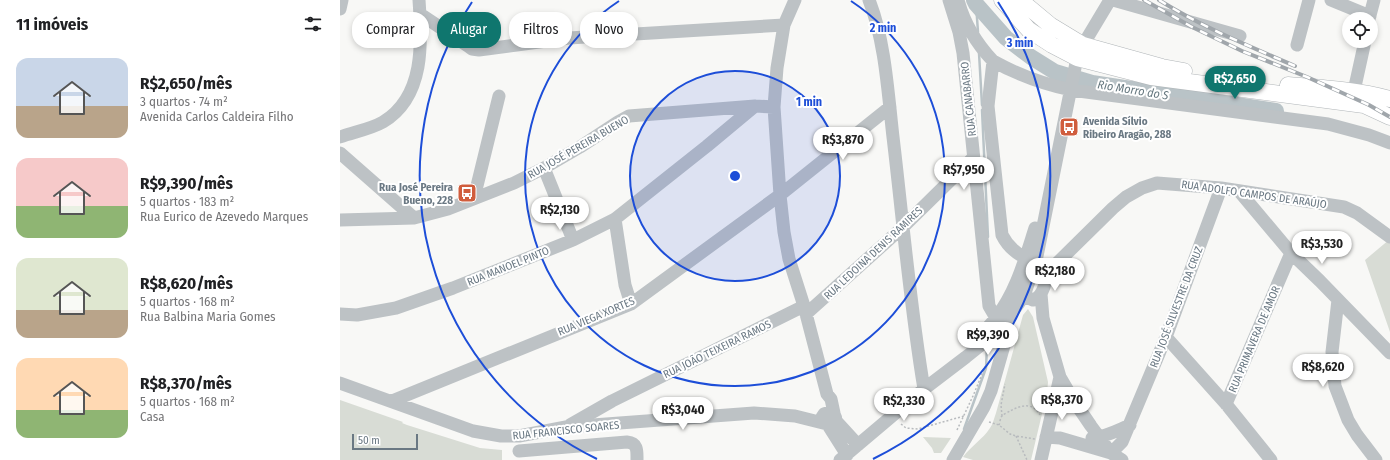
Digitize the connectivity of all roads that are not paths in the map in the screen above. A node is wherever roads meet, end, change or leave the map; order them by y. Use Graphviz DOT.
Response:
graph roads {
  1 [pos="342,0"];
  2 [pos="419,0"];
  3 [pos="795,0"];
  4 [pos="869,0"];
  5 [pos="949,0"];
  6 [pos="958,0"];
  7 [pos="1002,0"];
  8 [pos="1020,0"];
  9 [pos="1110,0"];
  10 [pos="1113,0"];
  11 [pos="1309,0"];
  12 [pos="1331,0"];
  13 [pos="1374,0"];
  14 [pos="340,9"];
  15 [pos="420,12"];
  16 [pos="1357,12"];
  17 [pos="1371,12"];
  18 [pos="429,20"];
  19 [pos="784,25"];
  20 [pos="1240,36"];
  21 [pos="1297,45"];
  22 [pos="420,48"];
  23 [pos="1363,48"];
  24 [pos="982,50"];
  25 [pos="1080,52"];
  26 [pos="963,53"];
  27 [pos="993,61"];
  28 [pos="1071,90"];
  29 [pos="1354,91"];
  30 [pos="499,96"];
  31 [pos="1390,99"];
  32 [pos="755,106"];
  33 [pos="774,107"];
  34 [pos="890,107"];
  35 [pos="1390,117"];
  36 [pos="340,137"];
  37 [pos="1390,144"];
  38 [pos="340,153"];
  39 [pos="973,158"];
  40 [pos="544,168"];
  41 [pos="1221,188"];
  42 [pos="1239,191"];
  43 [pos="780,196"];
  44 [pos="474,198"];
  45 [pos="414,218"];
  46 [pos="615,219"];
  47 [pos="340,220"];
  48 [pos="903,226"];
  49 [pos="1390,237"];
  50 [pos="573,240"];
  51 [pos="1291,253"];
  52 [pos="1028,263"];
  53 [pos="1046,274"];
  54 [pos="1032,297"];
  55 [pos="1338,300"];
  56 [pos="631,304"];
  57 [pos="805,310"];
  58 [pos="340,314"];
  59 [pos="1000,322"];
  60 [pos="1166,337"];
  61 [pos="1390,353"];
  62 [pos="1060,377"];
  63 [pos="340,383"];
  64 [pos="924,389"];
  65 [pos="392,401"];
  66 [pos="1226,404"];
  67 [pos="829,418"];
  68 [pos="1130,425"];
  69 [pos="566,427"];
  70 [pos="519,436"];
  71 [pos="1046,437"];
  72 [pos="1100,438"];
  73 [pos="1075,442"];
  74 [pos="858,445"];
  75 [pos="518,456"];
  76 [pos="1117,456"];
  77 [pos="843,457"];
  78 [pos="637,460"];
  79 [pos="953,460"];
  80 [pos="1041,460"];
  81 [pos="1271,460"];
  82 [pos="1376,460"];
  1 -- 14 [label="street"];
  2 -- 15 [label="street"];
  3 -- 19 [label="street"];
  4 -- 34 [label="street"];
  5 -- 26 [label="street, RUA CANABARRO"];
  6 -- 24 [label="street, RUA CANABARRO"];
  7 -- 25 [label="main road"];
  8 -- 25 [label="main road"];
  9 -- 25 [label="street"];
  10 -- 20 [label="street"];
  11 -- 21 [label="street"];
  12 -- 16 [label="street"];
  13 -- 17 [label="street"];
  18 -- 19 [label="street"];
  19 -- 33 [label="street"];
  22 -- 36 [label="street"];
  23 -- 29 [label="street"];
  24 -- 26 [label="street"];
  24 -- 27 [label="street, RUA CANABARRO"];
  25 -- 28 [label="street"];
  25 -- 29 [label="main road"];
  25 -- 35 [label="main road"];
  26 -- 39 [label="street, RUA CANABARRO"];
  27 -- 28 [label="street"];
  27 -- 52 [label="street, RUA CANABARRO"];
  28 -- 37 [label="street"];
  28 -- 52 [label="street"];
  29 -- 31 [label="main road"];
  30 -- 44 [label="street"];
  32 -- 33 [label="street, RUA JOSÉ PEREIRA BUENO"];
  32 -- 40 [label="street, RUA JOSÉ PEREIRA BUENO"];
  32 -- 46 [label="street, RUA MANOEL PINTO"];
  33 -- 43 [label="street"];
  34 -- 43 [label="street, RUA VIEGA XORTES"];
  34 -- 48 [label="street"];
  38 -- 45 [label="street"];
  39 -- 48 [label="street, RUA LEDOINA DENIS RAMIRES"];
  39 -- 59 [label="street, RUA CANABARRO"];
  40 -- 44 [label="street, RUA JOSÉ PEREIRA BUENO"];
  40 -- 50 [label="street"];
  41 -- 42 [label="street, RUA ADOLFO CAMPOS DE ARAÚJO"];
  41 -- 53 [label="street, RUA ADOLFO CAMPOS DE ARAÚJO"];
  41 -- 60 [label="street, RUA JOSÉ SILVESTRE DA CRUZ"];
  42 -- 49 [label="street, RUA ADOLFO CAMPOS DE ARAÚJO"];
  42 -- 51 [label="street"];
  43 -- 56 [label="street, RUA VIEGA XORTES"];
  43 -- 57 [label="street"];
  44 -- 45 [label="street, RUA JOSÉ PEREIRA BUENO"];
  45 -- 47 [label="street, RUA JOSÉ PEREIRA BUENO"];
  46 -- 50 [label="street, RUA MANOEL PINTO"];
  46 -- 56 [label="street"];
  48 -- 57 [label="street, RUA LEDOINA DENIS RAMIRES"];
  48 -- 64 [label="street"];
  50 -- 58 [label="street, RUA MANOEL PINTO"];
  51 -- 55 [label="street"];
  51 -- 66 [label="street, RUA PRIMAVERA DE AMOR"];
  52 -- 53 [label="street, RUA CANABARRO"];
  52 -- 54 [label="street"];
  52 -- 59 [label="street"];
  53 -- 54 [label="street"];
  54 -- 59 [label="street"];
  54 -- 62 [label="street"];
  55 -- 61 [label="street"];
  55 -- 82 [label="street"];
  56 -- 65 [label="street, RUA VIEGA XORTES"];
  57 -- 67 [label="street"];
  57 -- 69 [label="street, RUA JOÃO TEIXEIRA RAMOS"];
  59 -- 64 [label="street"];
  59 -- 79 [label="street"];
  60 -- 66 [label="street"];
  60 -- 68 [label="street, RUA JOSÉ SILVESTRE DA CRUZ"];
  62 -- 71 [label="street"];
  62 -- 72 [label="street"];
  63 -- 65 [label="street, RUA FRANCISCO SOARES"];
  64 -- 74 [label="street"];
  65 -- 70 [label="street, RUA FRANCISCO SOARES"];
  66 -- 81 [label="street"];
  67 -- 69 [label="street, RUA FRANCISCO SOARES"];
  67 -- 74 [label="street"];
  67 -- 77 [label="street"];
  68 -- 72 [label="street"];
  68 -- 76 [label="street, RUA JOSÉ SILVESTRE DA CRUZ"];
  69 -- 70 [label="street, RUA FRANCISCO SOARES"];
  70 -- 75 [label="street"];
  71 -- 73 [label="street"];
  71 -- 80 [label="street"];
  72 -- 73 [label="street"];
  72 -- 76 [label="street"];
  73 -- 76 [label="street"];
  74 -- 77 [label="street"];
  75 -- 78 [label="street"];
}
